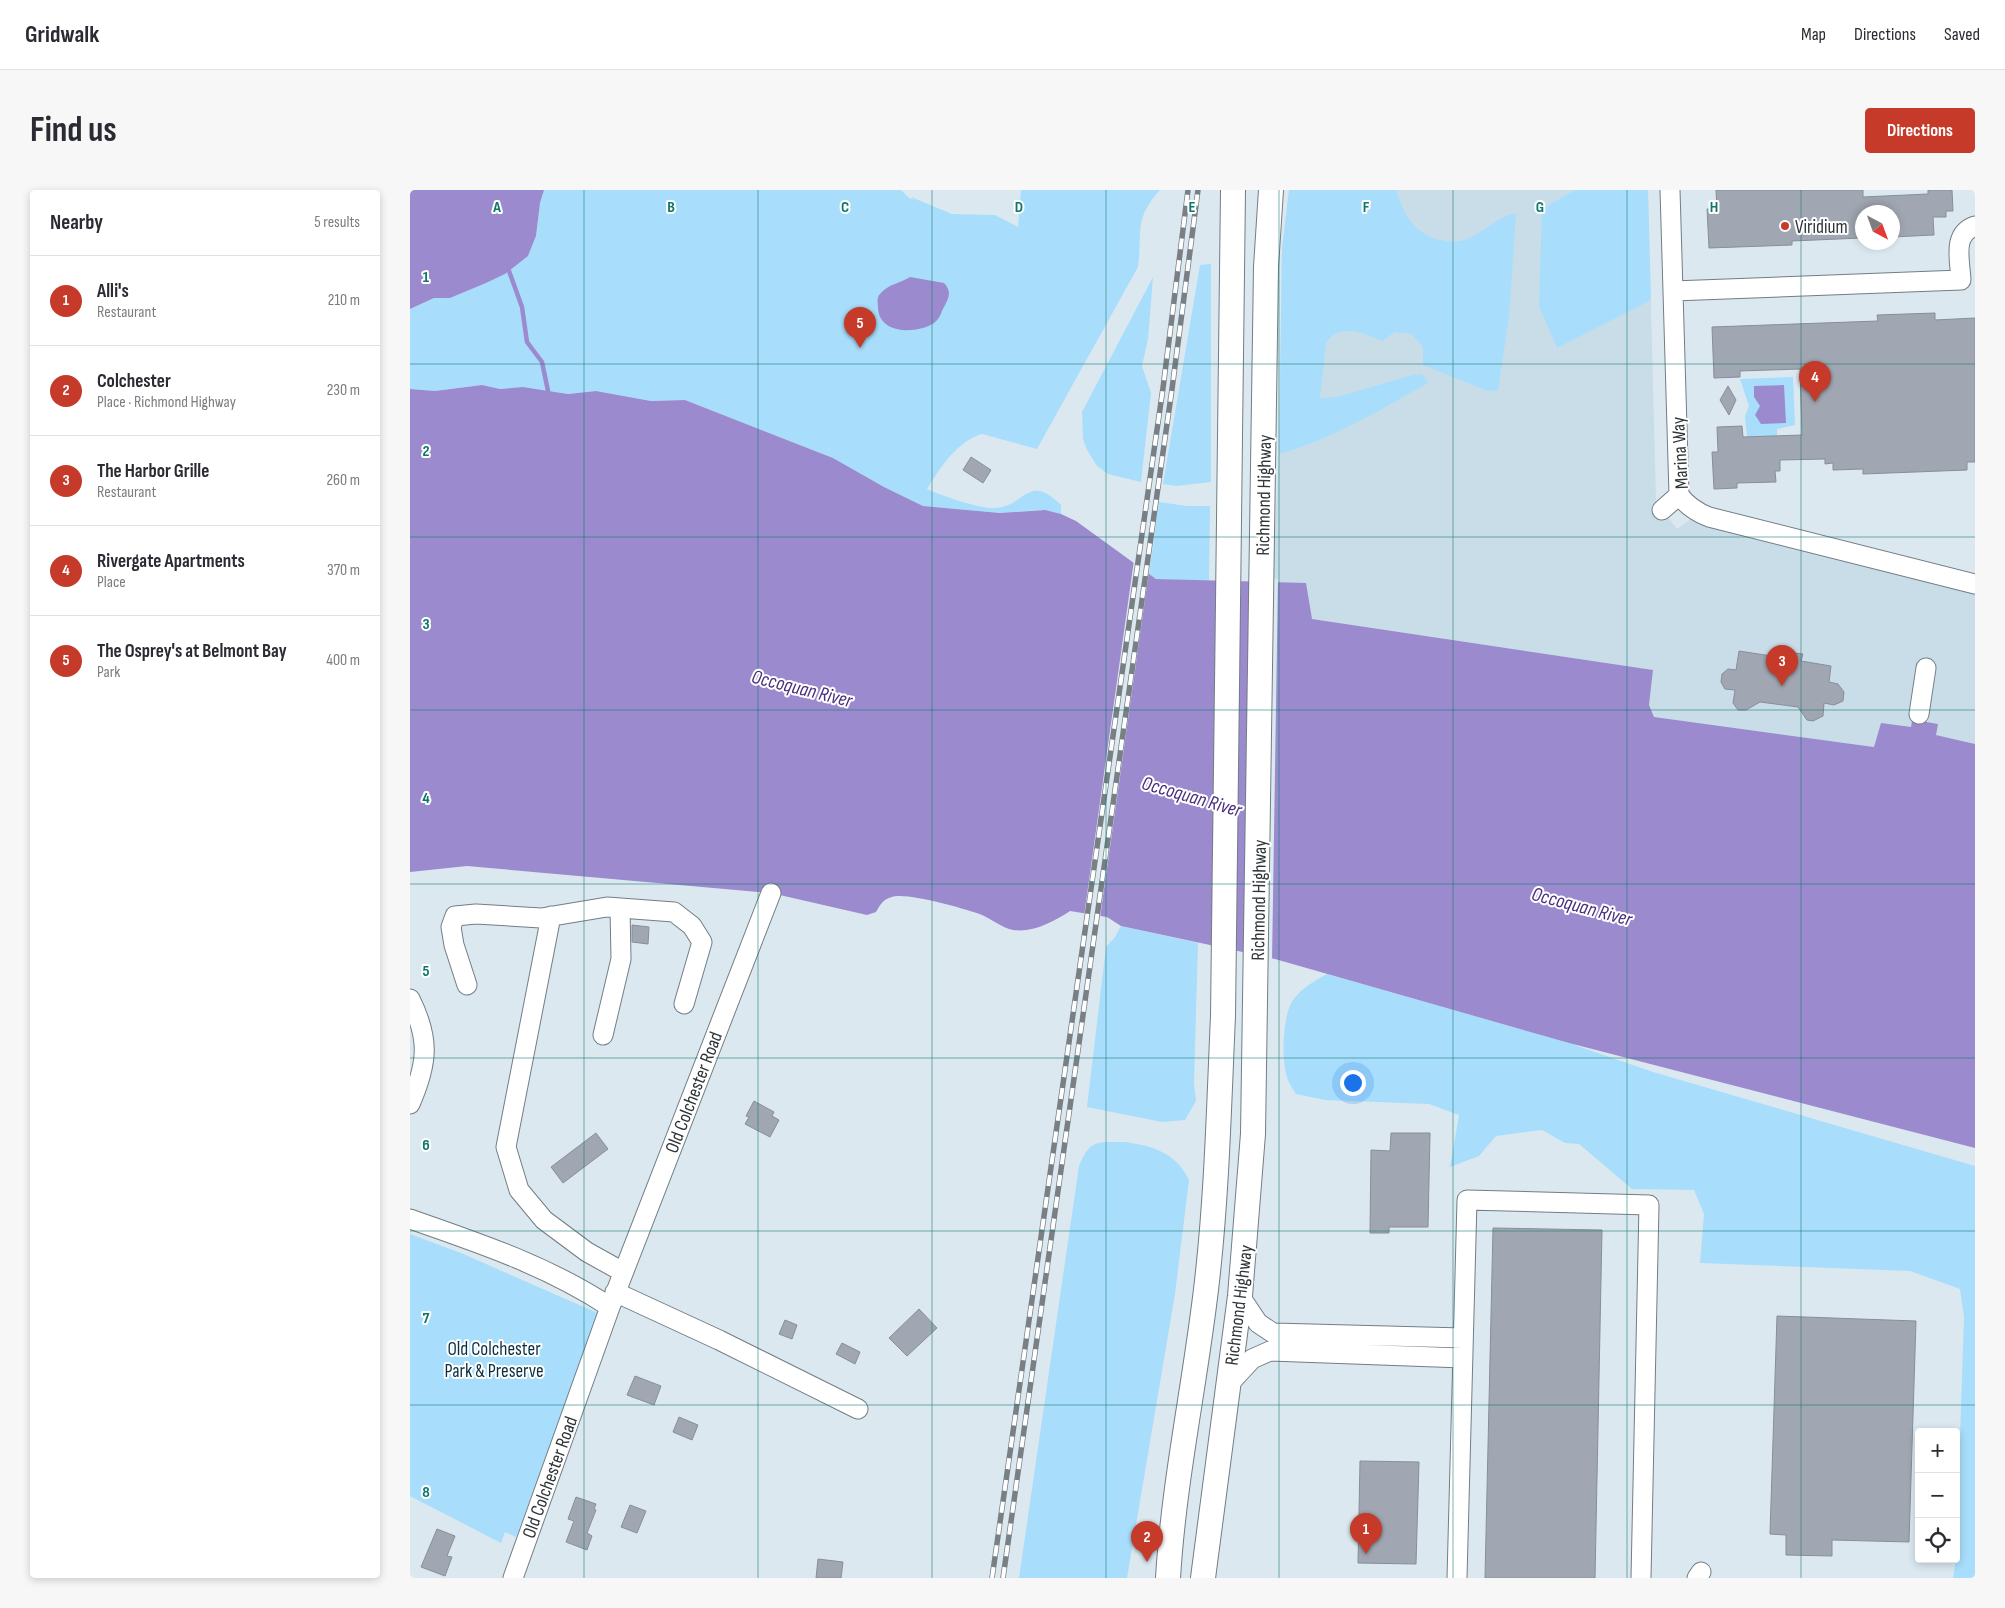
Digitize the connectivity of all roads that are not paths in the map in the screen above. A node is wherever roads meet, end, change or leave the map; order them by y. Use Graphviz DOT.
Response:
graph roads {
  1 [pos="1233,190"];
  2 [pos="1271,190"];
  3 [pos="1670,190"];
  4 [pos="1975,226"];
  5 [pos="1673,291"];
  6 [pos="1679,495"];
  7 [pos="1662,510"];
  8 [pos="1975,584"];
  9 [pos="1926,668"];
  10 [pos="1919,714"];
  11 [pos="771,893"];
  12 [pos="620,908"];
  13 [pos="551,916"];
  14 [pos="467,985"];
  15 [pos="410,999"];
  16 [pos="684,1004"];
  17 [pos="603,1035"];
  18 [pos="410,1104"];
  19 [pos="410,1219"];
  20 [pos="623,1272"];
  21 [pos="1240,1296"];
  22 [pos="612,1299"];
  23 [pos="1463,1338"];
  24 [pos="1463,1358"];
  25 [pos="1229,1384"];
  26 [pos="858,1409"];
  27 [pos="513,1578"];
  28 [pos="1168,1578"];
  29 [pos="1203,1578"];
  30 [pos="1457,1578"];
  31 [pos="1641,1578"];
  1 -- 28 [label="main road, Richmond Highway"];
  2 -- 21 [label="main road, Richmond Highway"];
  3 -- 5 [label="street, Marina Way"];
  4 -- 5 [label="street"];
  5 -- 6 [label="street, Marina Way"];
  6 -- 7 [label="street"];
  6 -- 8 [label="street, Marina Way"];
  9 -- 10 [label="street"];
  11 -- 20 [label="street, Old Colchester Road"];
  12 -- 13 [label="street"];
  12 -- 16 [label="street"];
  12 -- 17 [label="street"];
  13 -- 14 [label="street"];
  13 -- 20 [label="street"];
  15 -- 18 [label="street"];
  19 -- 22 [label="street"];
  20 -- 22 [label="street, Old Colchester Road"];
  21 -- 23 [label="street"];
  21 -- 25 [label="main road, Richmond Highway"];
  22 -- 26 [label="street"];
  22 -- 27 [label="street, Old Colchester Road"];
  23 -- 24 [label="street"];
  23 -- 31 [label="street"];
  24 -- 25 [label="street"];
  24 -- 30 [label="street"];
  25 -- 29 [label="main road, Richmond Highway"];
}
